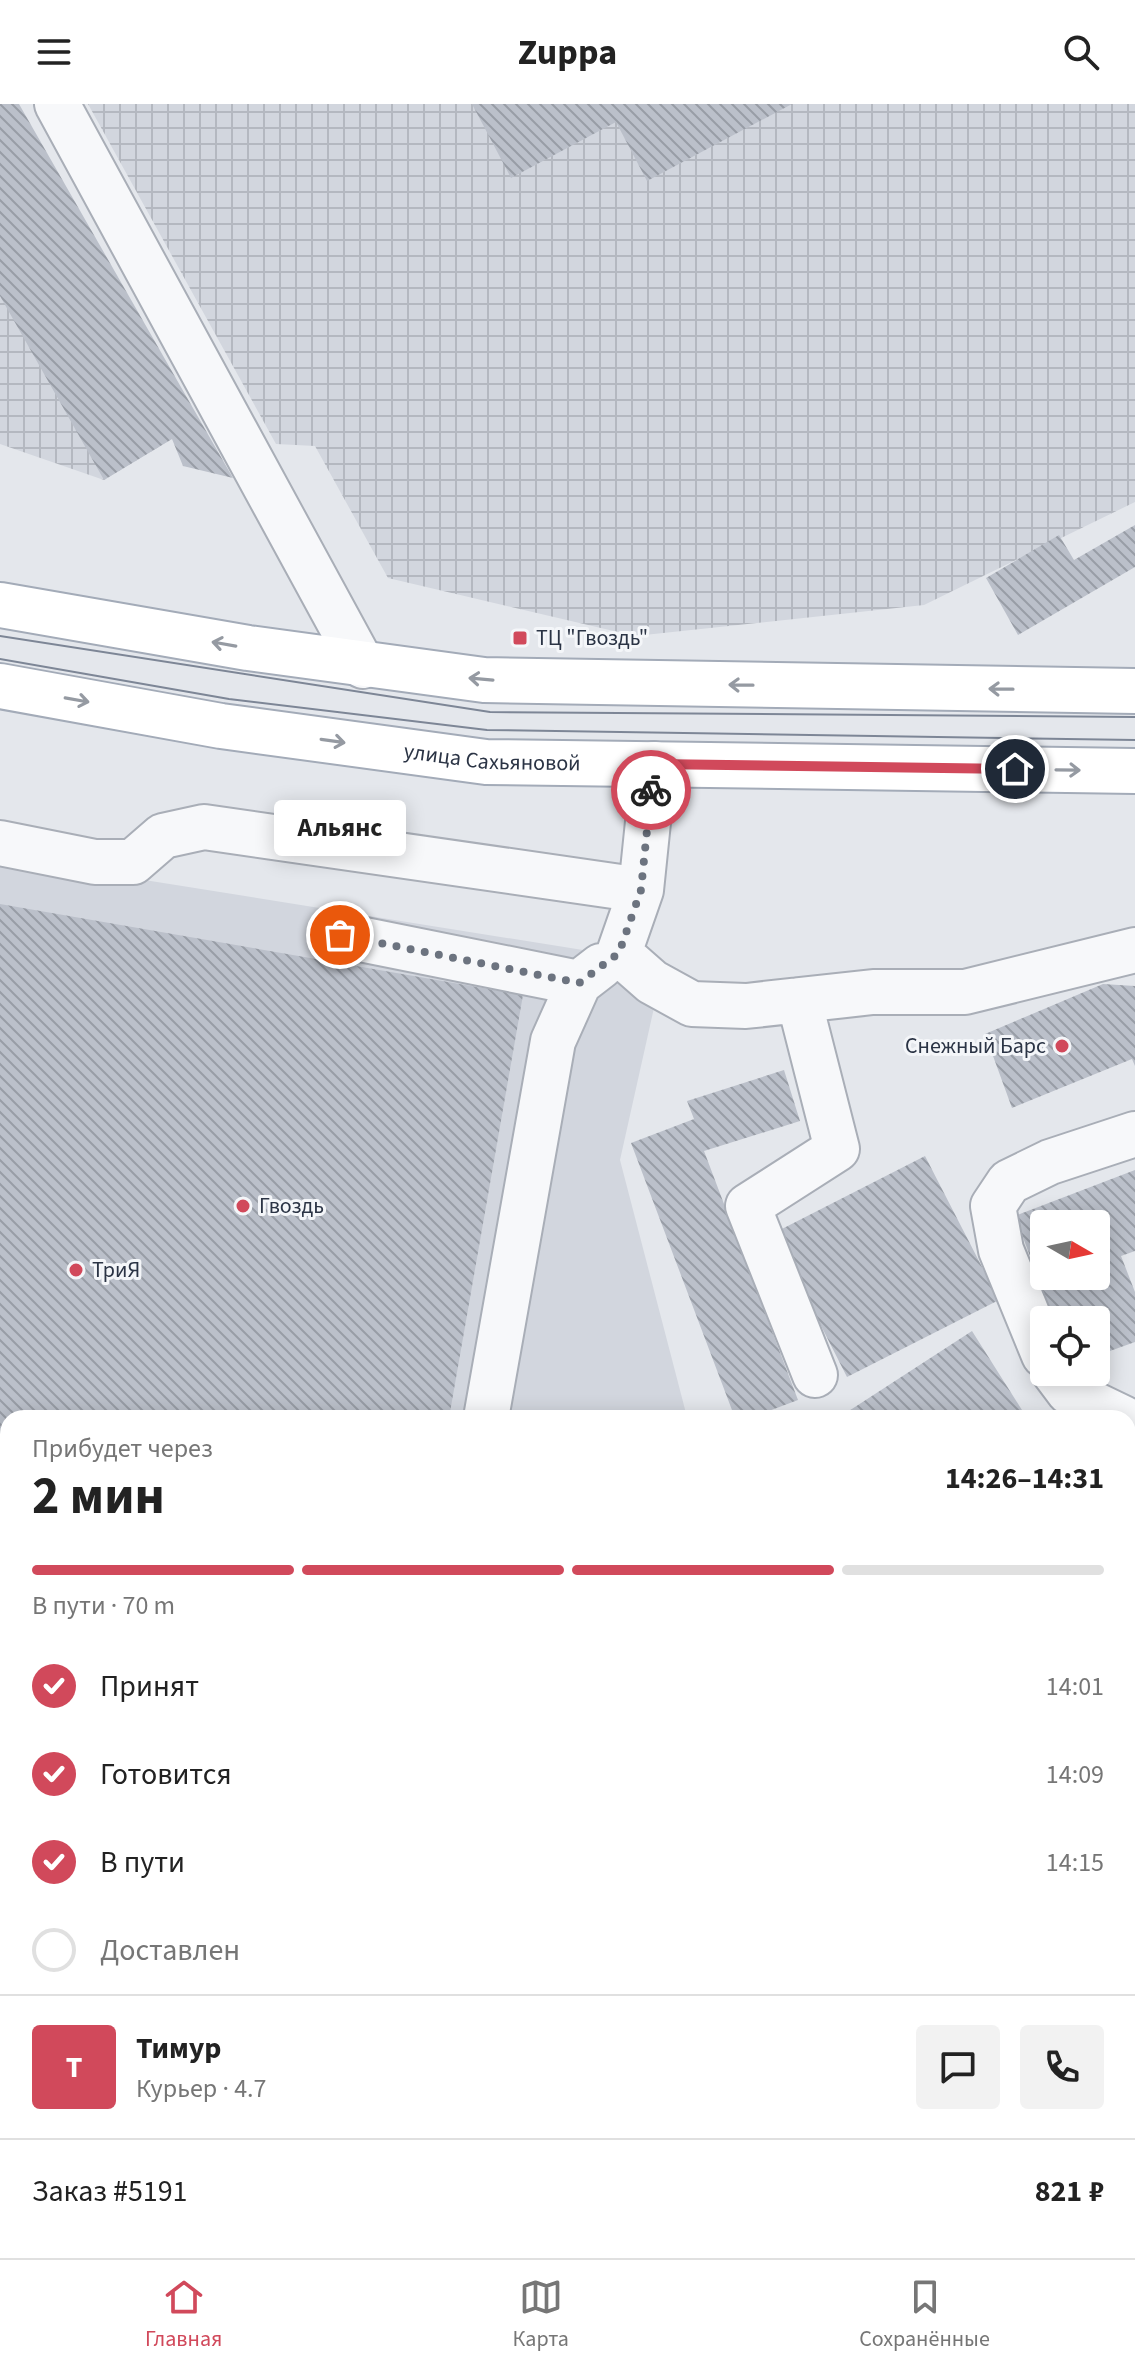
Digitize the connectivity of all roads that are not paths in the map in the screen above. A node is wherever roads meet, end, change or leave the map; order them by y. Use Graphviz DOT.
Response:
graph roads {
  1 [pos="57,104"];
  2 [pos="0,605"];
  3 [pos="363,666"];
  4 [pos="0,686"];
  5 [pos="1135,691"];
  6 [pos="654,764"];
  7 [pos="1135,771"];
  8 [pos="0,843"];
  9 [pos="641,890"];
  10 [pos="340,935"];
  11 [pos="1135,950"];
  12 [pos="619,953"];
  13 [pos="579,983"];
  14 [pos="799,1000"];
  15 [pos="1135,1134"];
  16 [pos="1030,1321"];
  17 [pos="815,1375"];
  18 [pos="1064,1386"];
  19 [pos="487,1410"];
  20 [pos="1107,1410"];
  1 -- 3 [label="lane"];
  3 -- 2 [label="main road, one-way"];
  5 -- 3 [label="main road, one-way"];
  4 -- 6 [label="main road, улица Сахьяновой, one-way"];
  6 -- 7 [label="main road, улица Сахьяновой, one-way"];
  6 -- 9 [label="lane"];
  8 -- 9 [label="lane"];
  9 -- 12 [label="lane"];
  10 -- 13 [label="lane"];
  11 -- 14 [label="lane"];
  12 -- 13 [label="lane"];
  12 -- 14 [label="lane"];
  13 -- 19 [label="lane"];
  14 -- 17 [label="lane"];
  15 -- 16 [label="lane"];
  18 -- 20 [label="lane"];
}
